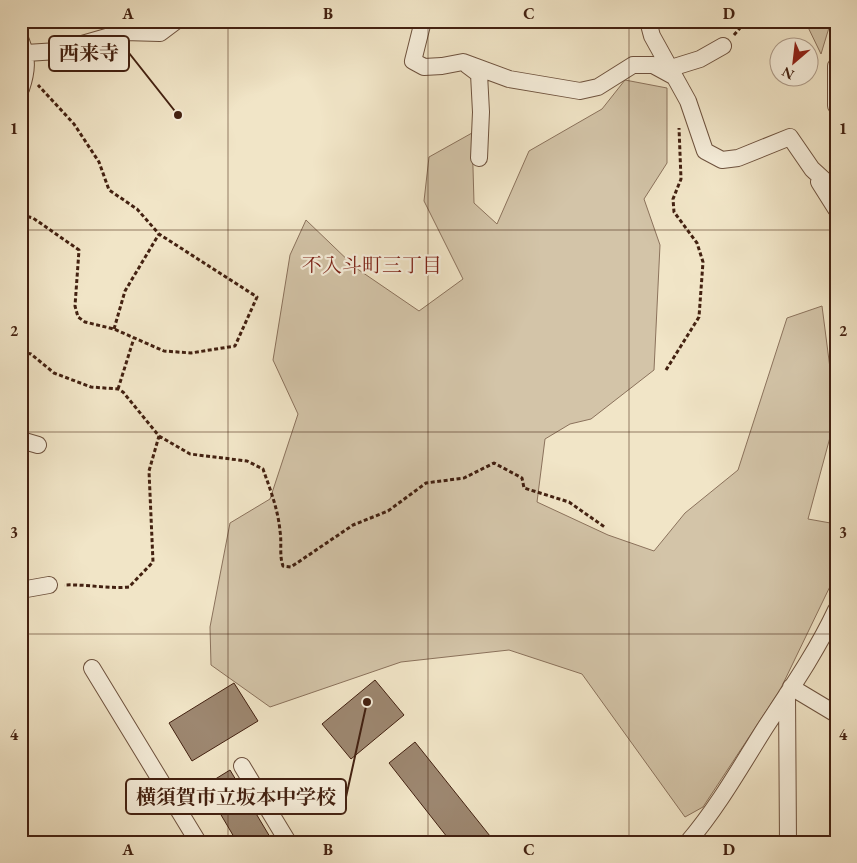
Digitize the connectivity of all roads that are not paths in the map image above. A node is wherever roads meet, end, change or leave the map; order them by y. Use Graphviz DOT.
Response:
graph roads {
  1 [pos="176,21"];
  2 [pos="423,21"];
  3 [pos="648,21"];
  4 [pos="157,27"];
  5 [pos="723,46"];
  6 [pos="24,47"];
  7 [pos="463,62"];
  8 [pos="836,66"];
  9 [pos="673,73"];
  10 [pos="23,84"];
  11 [pos="836,106"];
  12 [pos="479,158"];
  13 [pos="812,169"];
  14 [pos="836,191"];
  15 [pos="836,209"];
  16 [pos="21,440"];
  17 [pos="38,445"];
  18 [pos="49,585"];
  19 [pos="21,590"];
  20 [pos="836,610"];
  21 [pos="92,668"];
  22 [pos="788,691"];
  23 [pos="836,714"];
  24 [pos="242,766"];
  25 [pos="198,842"];
  26 [pos="288,842"];
  27 [pos="688,842"];
  28 [pos="788,842"];
  1 -- 4 [label="street"];
  2 -- 7 [label="street"];
  3 -- 9 [label="street"];
  4 -- 6 [label="street"];
  5 -- 9 [label="street"];
  6 -- 10 [label="street"];
  7 -- 9 [label="street"];
  7 -- 12 [label="street"];
  8 -- 11 [label="street"];
  9 -- 13 [label="street"];
  13 -- 14 [label="street"];
  13 -- 15 [label="street"];
  16 -- 17 [label="street"];
  18 -- 19 [label="street"];
  20 -- 22 [label="street"];
  21 -- 25 [label="street"];
  22 -- 23 [label="street"];
  22 -- 27 [label="street"];
  22 -- 28 [label="street"];
  24 -- 26 [label="street"];
}
